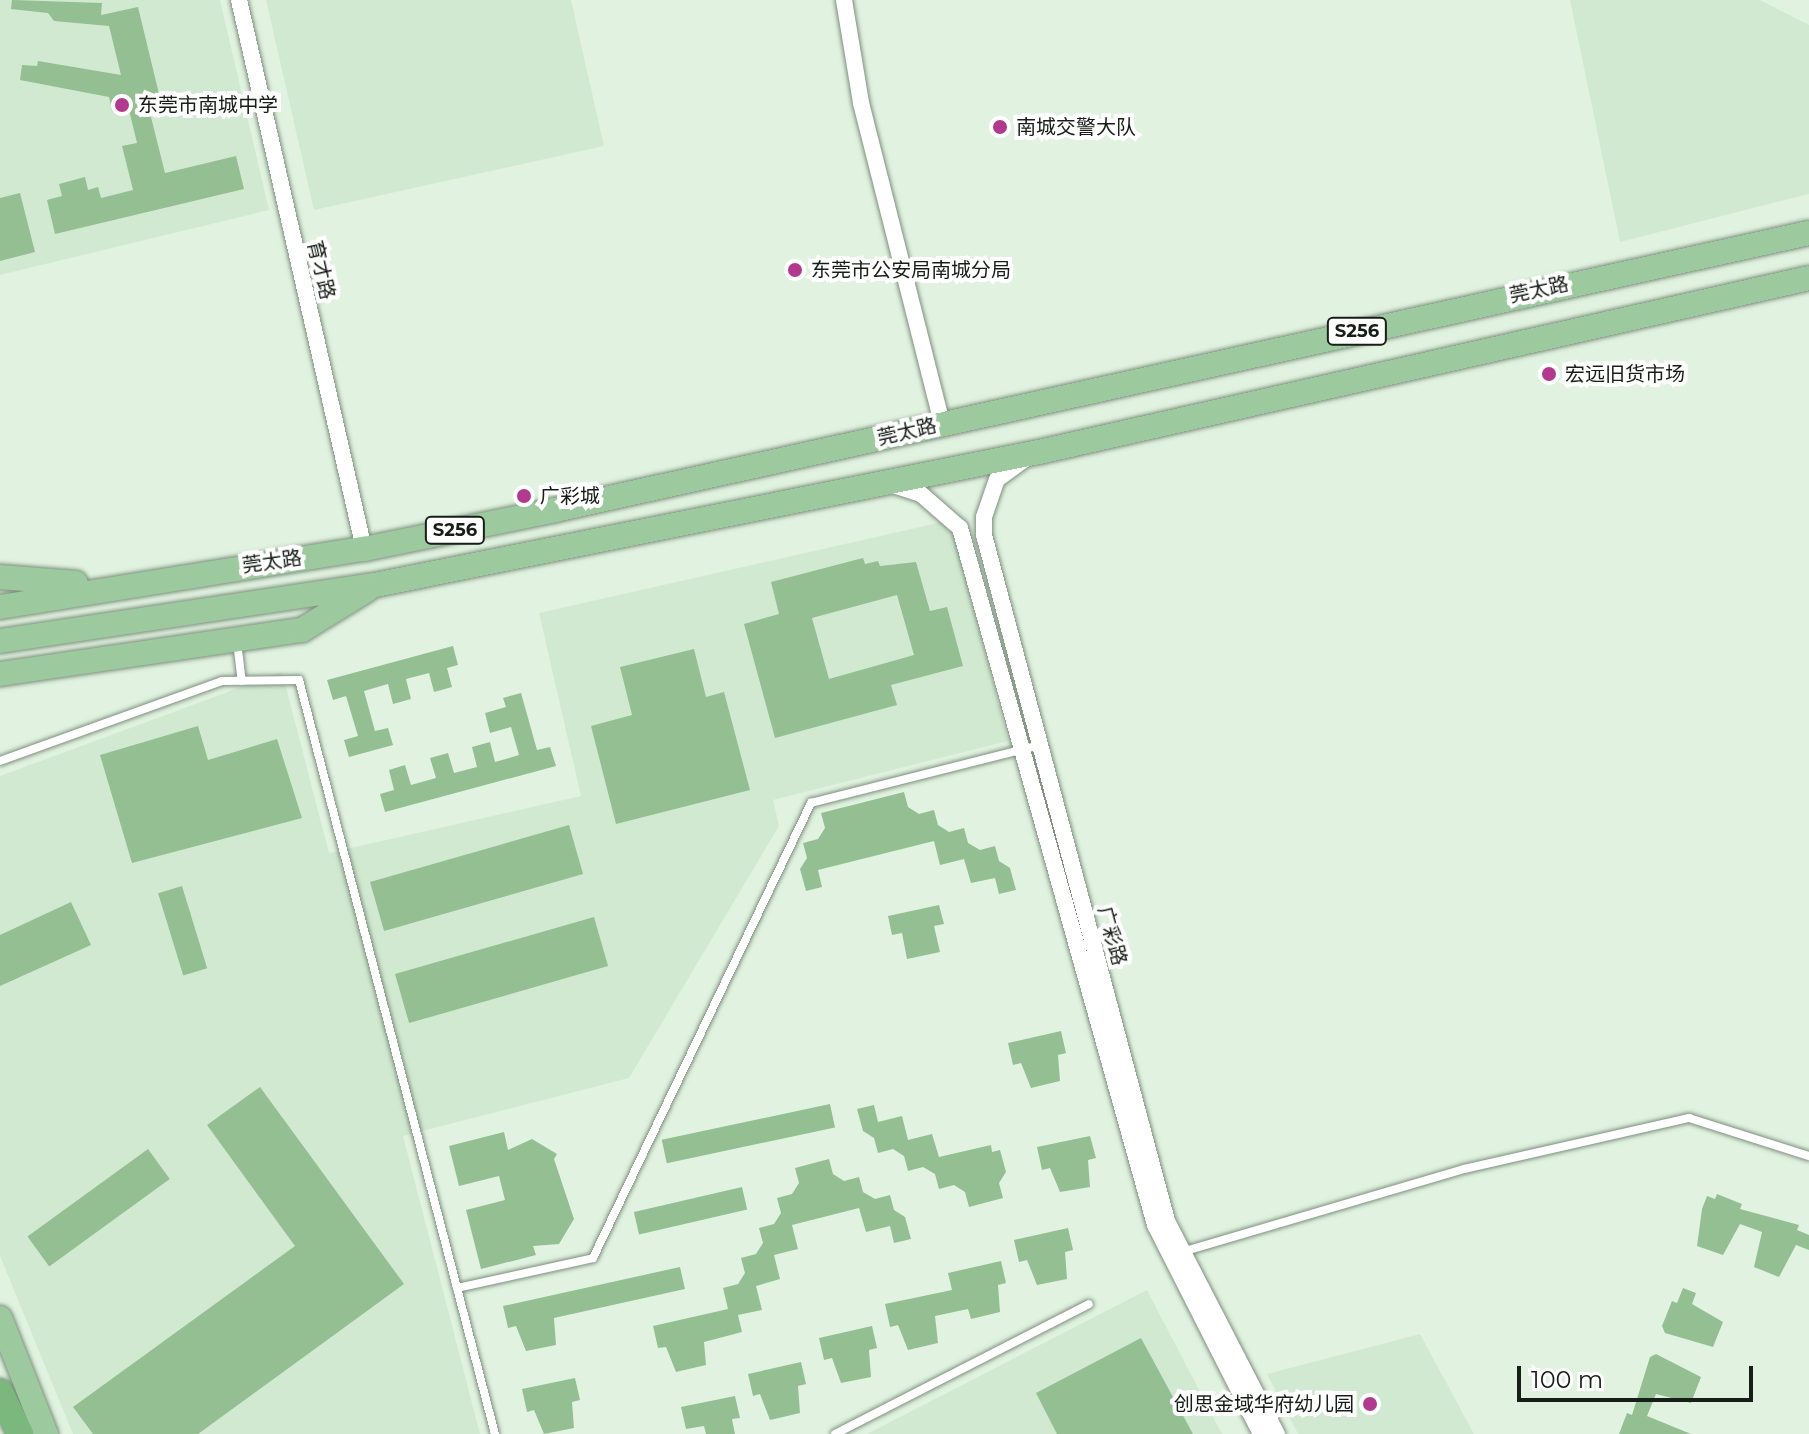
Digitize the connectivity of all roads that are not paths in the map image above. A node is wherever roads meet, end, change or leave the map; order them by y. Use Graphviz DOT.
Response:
graph roads {
  1 [pos="239,0"];
  2 [pos="844,0"];
  3 [pos="1809,233"];
  4 [pos="1809,278"];
  5 [pos="942,424"];
  6 [pos="1039,452"];
  7 [pos="883,483"];
  8 [pos="364,549"];
  9 [pos="0,577"];
  10 [pos="119,585"];
  11 [pos="375,585"];
  12 [pos="0,607"];
  13 [pos="0,641"];
  14 [pos="237,641"];
  15 [pos="0,674"];
  16 [pos="242,681"];
  17 [pos="1041,745"];
  18 [pos="1024,749"];
  19 [pos="0,761"];
  20 [pos="1809,1156"];
  21 [pos="1177,1255"];
  22 [pos="457,1288"];
  23 [pos="1089,1304"];
  24 [pos="0,1318"];
  25 [pos="0,1392"];
  26 [pos="20,1434"];
  27 [pos="46,1434"];
  28 [pos="495,1434"];
  29 [pos="835,1434"];
  30 [pos="1261,1434"];
  31 [pos="1277,1434"];
  1 -- 8 [label="street, 育才路"];
  2 -- 5 [label="street"];
  3 -- 5 [label="main road, 莞太路 / S256"];
  4 -- 6 [label="main road, 莞太路 / S256"];
  5 -- 8 [label="main road, 莞太路 / S256"];
  6 -- 7 [label="main road, 莞太路 / S256"];
  6 -- 17 [label="street, 广彩路"];
  7 -- 11 [label="main road, 莞太路 / S256"];
  7 -- 18 [label="street, 广彩路"];
  8 -- 10 [label="main road, 莞太路 / S256"];
  9 -- 10 [label="main road"];
  10 -- 12 [label="main road, 莞太路 / S256"];
  11 -- 13 [label="main road, 莞太路 / S256"];
  11 -- 14 [label="main road"];
  14 -- 15 [label="main road"];
  14 -- 16 [label="lane"];
  16 -- 19 [label="lane"];
  16 -- 22 [label="lane"];
  17 -- 18 [label="lane"];
  17 -- 21 [label="street, 广彩路"];
  18 -- 21 [label="street, 广彩路"];
  18 -- 22 [label="lane"];
  20 -- 21 [label="lane"];
  21 -- 30 [label="street, 广彩路"];
  21 -- 31 [label="street, 广彩路"];
  22 -- 28 [label="lane"];
  23 -- 29 [label="lane"];
  24 -- 27 [label="main road"];
  25 -- 26 [label="highway"];
}
